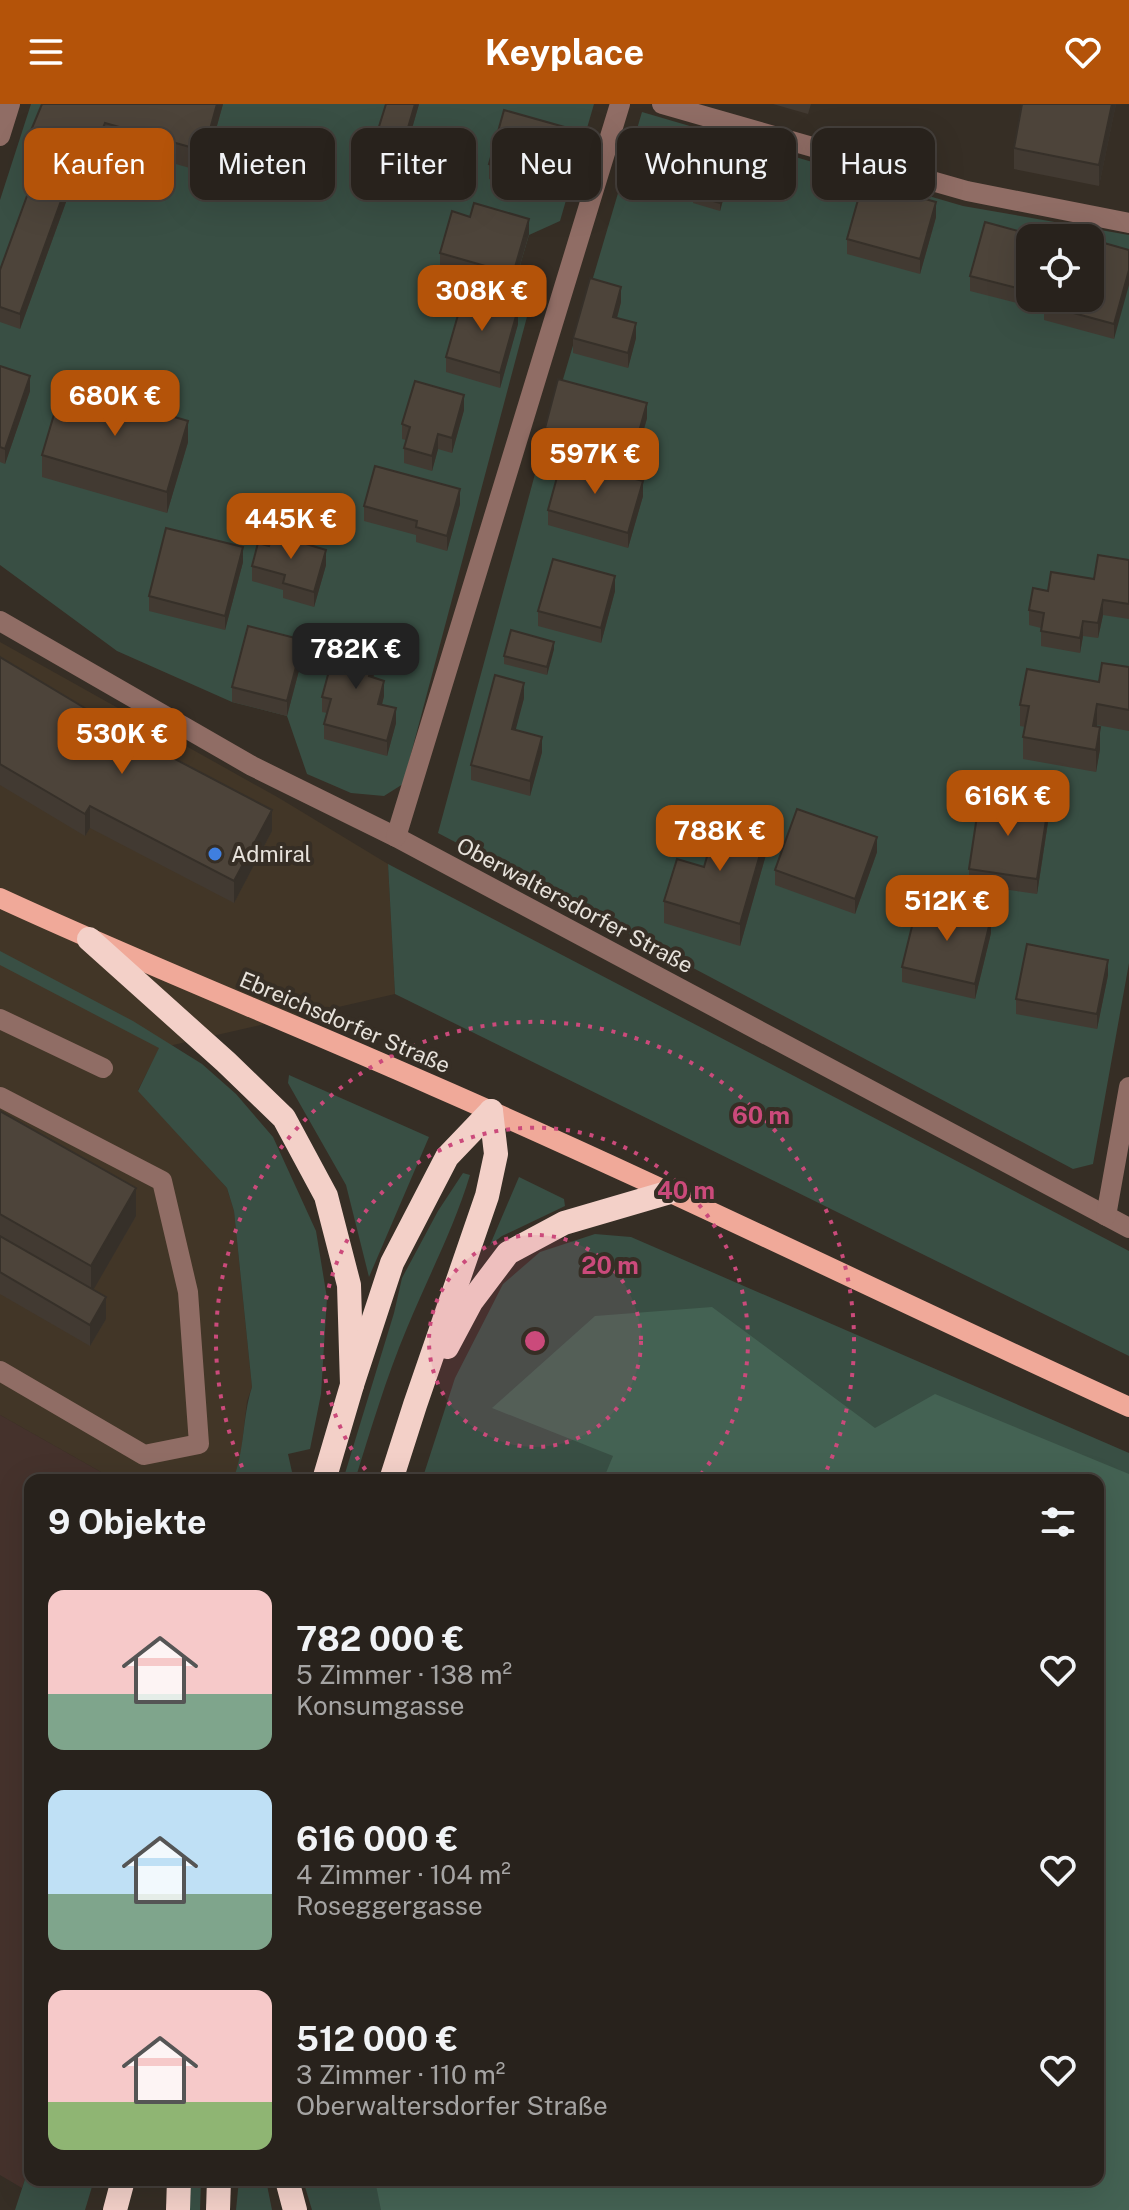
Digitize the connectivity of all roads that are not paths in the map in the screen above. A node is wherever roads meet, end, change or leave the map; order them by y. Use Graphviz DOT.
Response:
graph roads {
  1 [pos="10,104"];
  2 [pos="620,104"];
  3 [pos="662,104"];
  4 [pos="0,136"];
  5 [pos="1129,223"];
  6 [pos="0,621"];
  7 [pos="396,837"];
  8 [pos="0,898"];
  9 [pos="89,939"];
  10 [pos="0,1019"];
  11 [pos="103,1068"];
  12 [pos="1129,1087"];
  13 [pos="0,1097"];
  14 [pos="491,1111"];
  15 [pos="670,1192"];
  16 [pos="1106,1216"];
  17 [pos="1129,1228"];
  18 [pos="0,1371"];
  19 [pos="352,1385"];
  20 [pos="415,1405"];
  21 [pos="1129,1407"];
  22 [pos="326,1474"];
  23 [pos="393,1474"];
  24 [pos="121,2186"];
  25 [pos="179,2186"];
  26 [pos="219,2186"];
  27 [pos="289,2186"];
  28 [pos="115,2210"];
  29 [pos="178,2210"];
  30 [pos="218,2210"];
  31 [pos="295,2210"];
  1 -- 4 [label="street"];
  2 -- 7 [label="street"];
  3 -- 5 [label="street"];
  6 -- 7 [label="street, Oberwaltersdorfer Straße"];
  7 -- 16 [label="street, Oberwaltersdorfer Straße"];
  8 -- 9 [label="main road, Ebreichsdorfer Straße"];
  9 -- 14 [label="main road, Ebreichsdorfer Straße"];
  9 -- 19 [label="highway"];
  10 -- 11 [label="street"];
  12 -- 16 [label="street"];
  13 -- 18 [label="street"];
  14 -- 15 [label="main road, Ebreichsdorfer Straße"];
  14 -- 19 [label="highway"];
  14 -- 20 [label="highway"];
  15 -- 20 [label="highway"];
  15 -- 21 [label="main road, Ebreichsdorfer Straße"];
  16 -- 17 [label="street, Oberwaltersdorfer Straße"];
  19 -- 22 [label="highway"];
  20 -- 23 [label="highway"];
  24 -- 28 [label="highway"];
  25 -- 29 [label="highway"];
  26 -- 30 [label="highway"];
  27 -- 31 [label="highway"];
}
